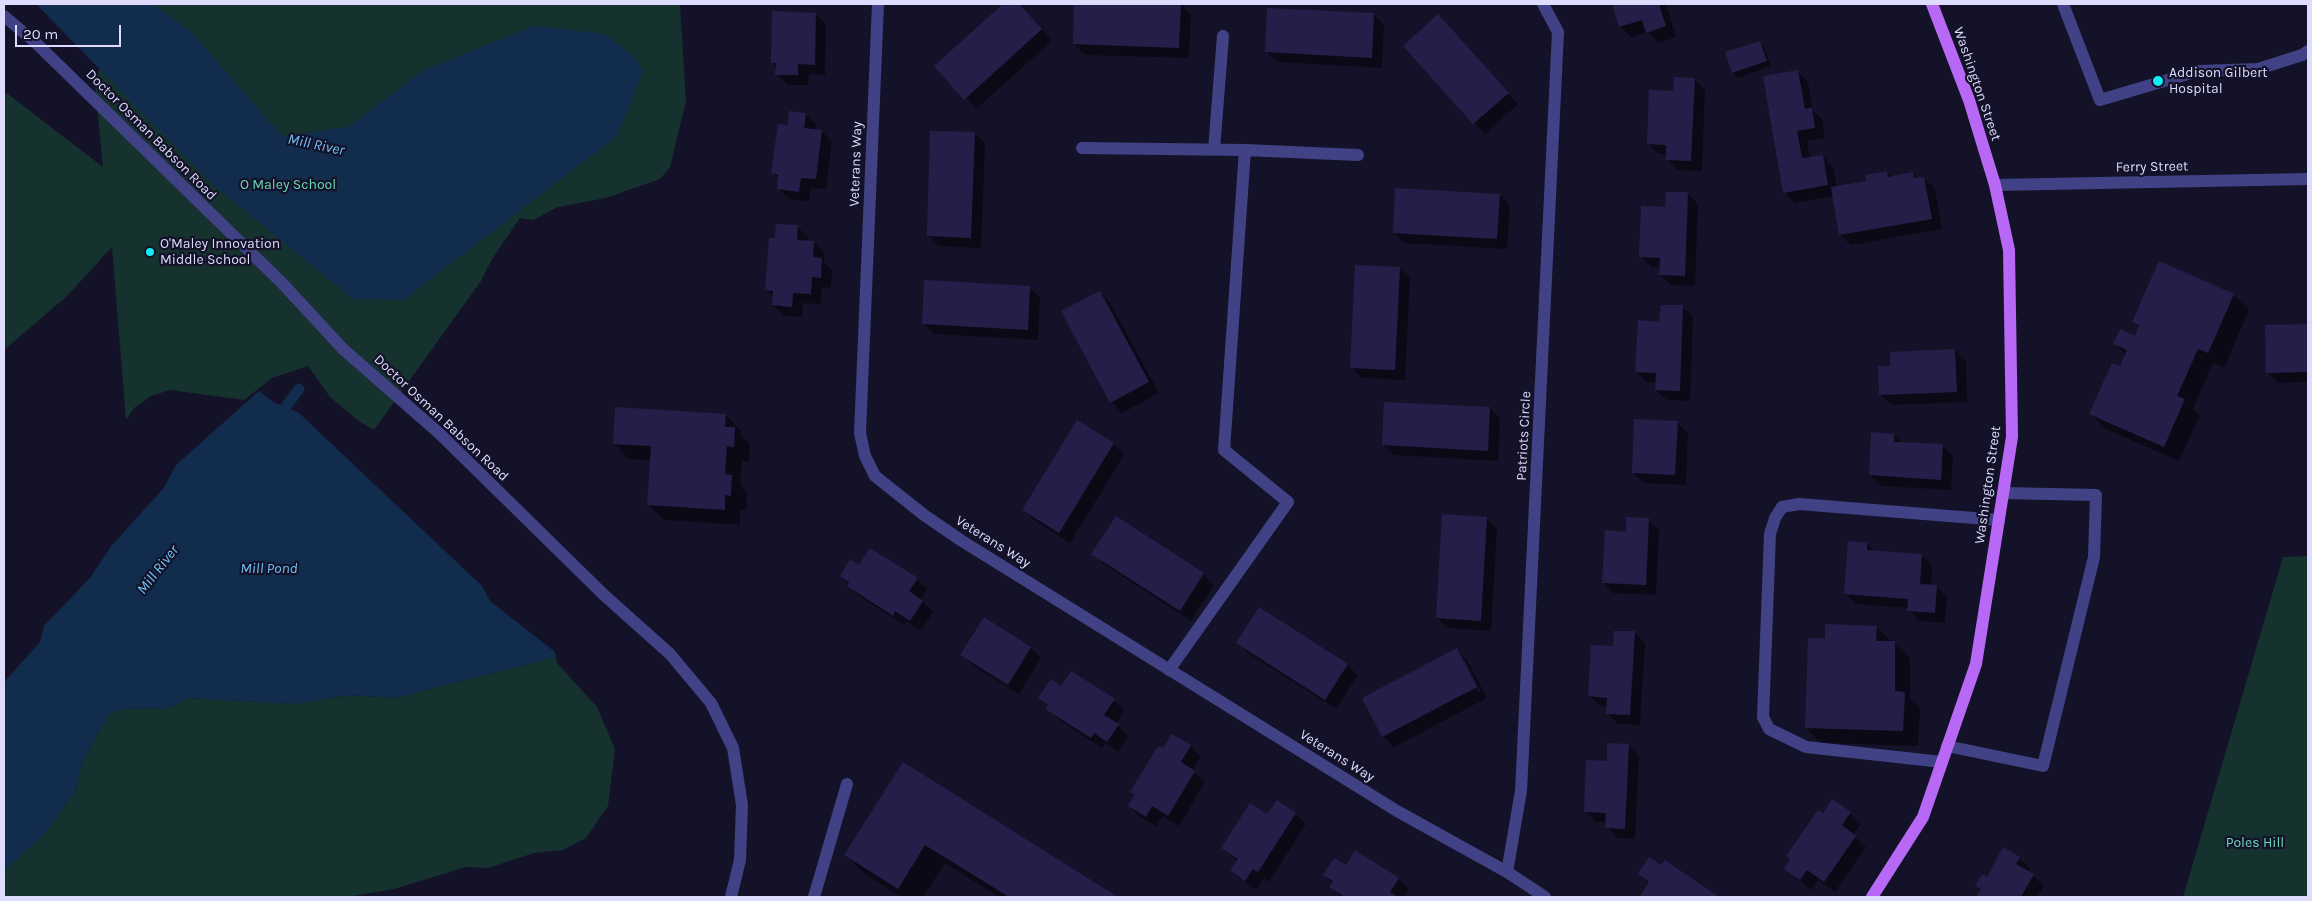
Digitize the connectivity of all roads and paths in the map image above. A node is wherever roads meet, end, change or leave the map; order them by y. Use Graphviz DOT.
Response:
graph roads {
  1 [pos="878,4"];
  2 [pos="1543,4"];
  3 [pos="1932,4"];
  4 [pos="2063,4"];
  5 [pos="4,16"];
  6 [pos="1223,36"];
  7 [pos="2308,51"];
  8 [pos="1082,148"];
  9 [pos="1214,150"];
  10 [pos="1245,150"];
  11 [pos="1358,155"];
  12 [pos="2308,179"];
  13 [pos="1995,184"];
  14 [pos="2003,494"];
  15 [pos="1999,520"];
  16 [pos="1169,670"];
  17 [pos="1947,746"];
  18 [pos="1942,762"];
  19 [pos="847,784"];
  20 [pos="1507,872"];
  21 [pos="731,897"];
  22 [pos="814,897"];
  23 [pos="1545,897"];
  24 [pos="1872,897"];
  1 -- 16 [label="street, Veterans Way"];
  2 -- 20 [label="street, Patriots Circle"];
  3 -- 13 [label="main road, Washington Street"];
  4 -- 7 [label="street"];
  5 -- 21 [label="street, Doctor Osman Babson Road"];
  6 -- 9 [label="street"];
  8 -- 9 [label="street"];
  9 -- 10 [label="street"];
  10 -- 11 [label="street"];
  10 -- 16 [label="street"];
  12 -- 13 [label="street, Ferry Street"];
  13 -- 14 [label="main road, Washington Street"];
  14 -- 15 [label="main road, Washington Street"];
  14 -- 17 [label="street"];
  15 -- 17 [label="main road, Washington Street"];
  15 -- 18 [label="street"];
  16 -- 20 [label="street, Veterans Way"];
  17 -- 18 [label="main road, Washington Street"];
  18 -- 24 [label="main road, Washington Street"];
  19 -- 22 [label="street"];
  20 -- 23 [label="street, Veterans Way"];
}
